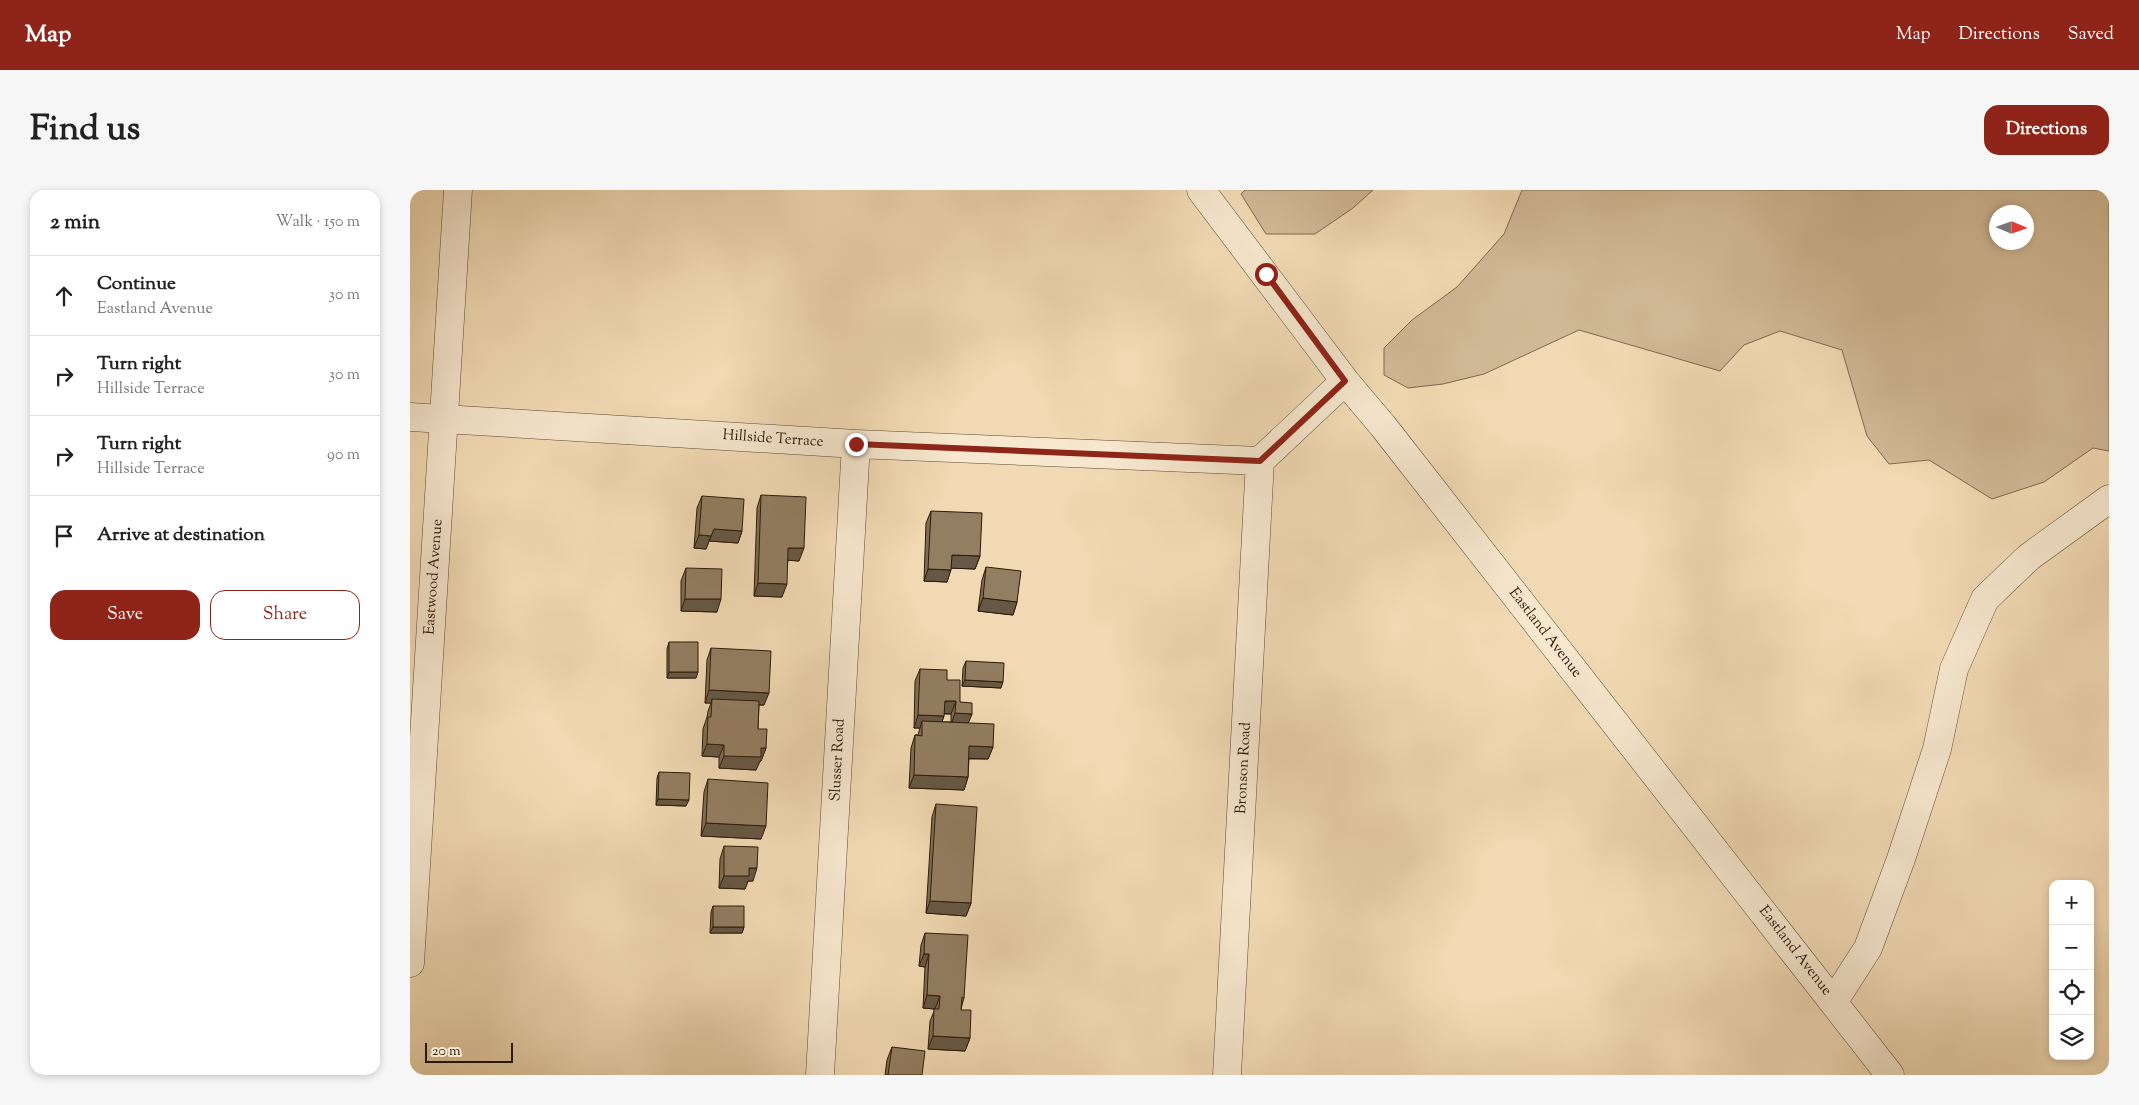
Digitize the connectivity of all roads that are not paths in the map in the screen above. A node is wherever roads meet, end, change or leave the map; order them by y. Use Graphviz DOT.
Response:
graph roads {
  1 [pos="458,190"];
  2 [pos="1201,190"];
  3 [pos="1345,381"];
  4 [pos="410,417"];
  5 [pos="444,419"];
  6 [pos="856,444"];
  7 [pos="1260,461"];
  8 [pos="2109,499"];
  9 [pos="410,963"];
  10 [pos="1834,1001"];
  11 [pos="820,1075"];
  12 [pos="1227,1075"];
  13 [pos="1890,1075"];
  1 -- 5 [label="street, Eastwood Avenue"];
  2 -- 3 [label="street, Eastland Avenue"];
  3 -- 7 [label="street"];
  3 -- 10 [label="street, Eastland Avenue"];
  4 -- 5 [label="street, Hillside Terrace"];
  5 -- 6 [label="street, Hillside Terrace"];
  5 -- 9 [label="street, Eastwood Avenue"];
  6 -- 7 [label="street, Hillside Terrace"];
  6 -- 11 [label="street, Slusser Road"];
  7 -- 12 [label="street, Bronson Road"];
  8 -- 10 [label="street"];
  10 -- 13 [label="street, Eastland Avenue"];
}
